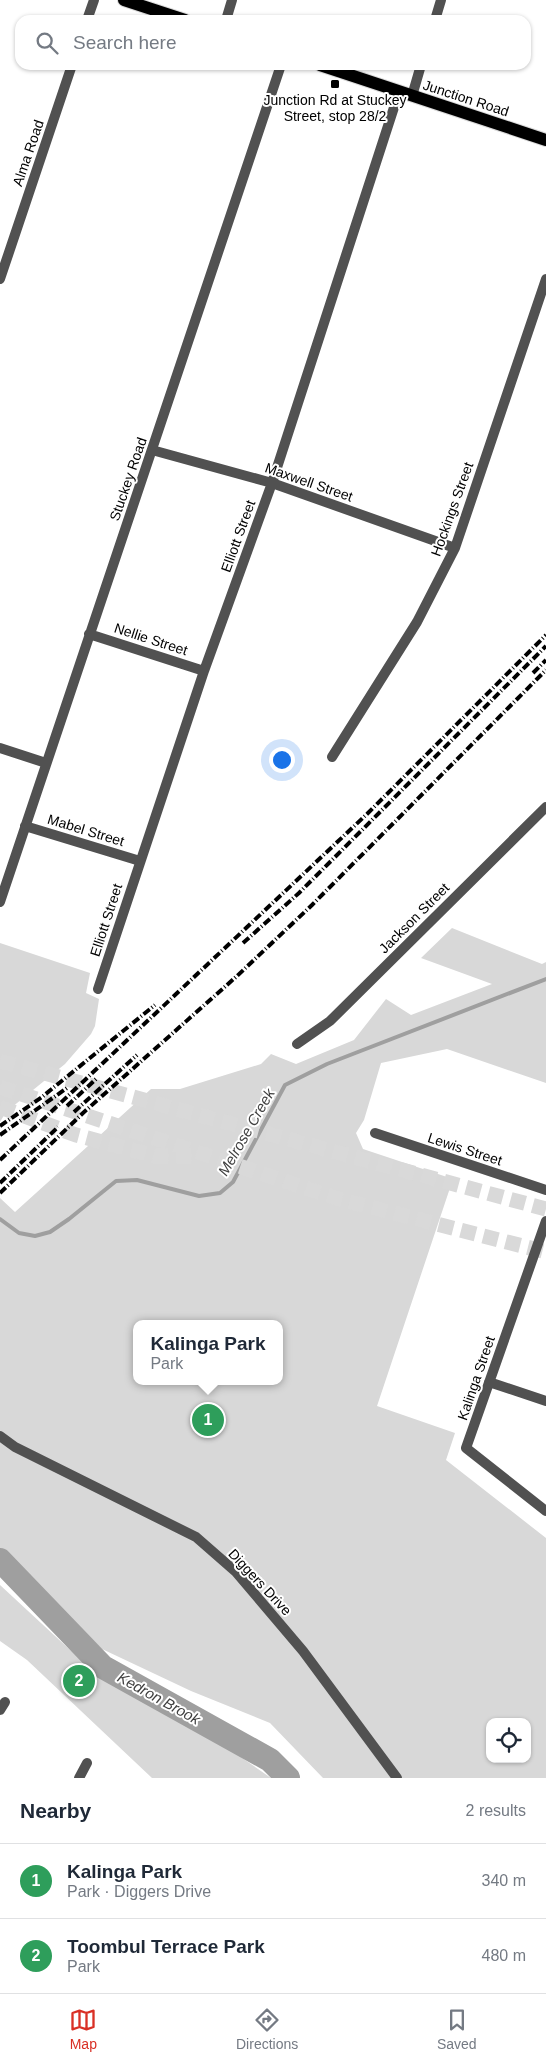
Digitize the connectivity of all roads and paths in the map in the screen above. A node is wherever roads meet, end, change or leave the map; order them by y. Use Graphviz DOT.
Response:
graph roads {
  1 [pos="94,0"];
  2 [pos="124,0"];
  3 [pos="232,0"];
  4 [pos="441,0"];
  5 [pos="89,15"];
  6 [pos="170,15"];
  7 [pos="228,15"];
  8 [pos="436,15"];
  9 [pos="70,70"];
  10 [pos="279,70"];
  11 [pos="335,70"];
  12 [pos="420,70"];
  13 [pos="399,92"];
  14 [pos="412,96"];
  15 [pos="546,140"];
  16 [pos="0,279"];
  17 [pos="546,279"];
  18 [pos="152,450"];
  19 [pos="272,483"];
  20 [pos="455,548"];
  21 [pos="89,634"];
  22 [pos="204,671"];
  23 [pos="0,748"];
  24 [pos="332,757"];
  25 [pos="46,764"];
  26 [pos="546,807"];
  27 [pos="25,826"];
  28 [pos="140,861"];
  29 [pos="0,902"];
  30 [pos="98,989"];
  31 [pos="297,1044"];
  32 [pos="376,1133"];
  33 [pos="546,1190"];
  34 [pos="546,1221"];
  35 [pos="490,1382"];
  36 [pos="546,1400"];
  37 [pos="0,1436"];
  38 [pos="546,1511"];
  39 [pos="87,1763"];
  40 [pos="79,1778"];
  41 [pos="397,1778"];
  1 -- 5 [label="street"];
  2 -- 6 [label="main road"];
  3 -- 7 [label="street"];
  4 -- 8 [label="street"];
  9 -- 16 [label="street, Alma Road"];
  10 -- 18 [label="street, Stuckey Road"];
  11 -- 13 [label="main road, Junction Road"];
  12 -- 14 [label="street"];
  13 -- 14 [label="main road, Junction Road"];
  13 -- 19 [label="street, Elliott Street"];
  14 -- 15 [label="main road, Junction Road"];
  17 -- 20 [label="street, Hockings Street"];
  18 -- 19 [label="street, Maxwell Street"];
  18 -- 21 [label="street, Stuckey Road"];
  19 -- 20 [label="street, Maxwell Street"];
  19 -- 22 [label="street, Elliott Street"];
  20 -- 24 [label="street, Hockings Street"];
  21 -- 22 [label="street, Nellie Street"];
  21 -- 25 [label="street, Stuckey Road"];
  22 -- 28 [label="street, Elliott Street"];
  23 -- 25 [label="street"];
  25 -- 27 [label="street, Stuckey Road"];
  26 -- 31 [label="street, Jackson Street"];
  27 -- 28 [label="street, Mabel Street"];
  27 -- 29 [label="street, Stuckey Road"];
  28 -- 30 [label="street, Elliott Street"];
  32 -- 33 [label="street, Lewis Street"];
  34 -- 35 [label="street, Kalinga Street"];
  35 -- 36 [label="street"];
  35 -- 38 [label="street, Kalinga Street"];
  37 -- 41 [label="street, Diggers Drive"];
  39 -- 40 [label="street"];
}
